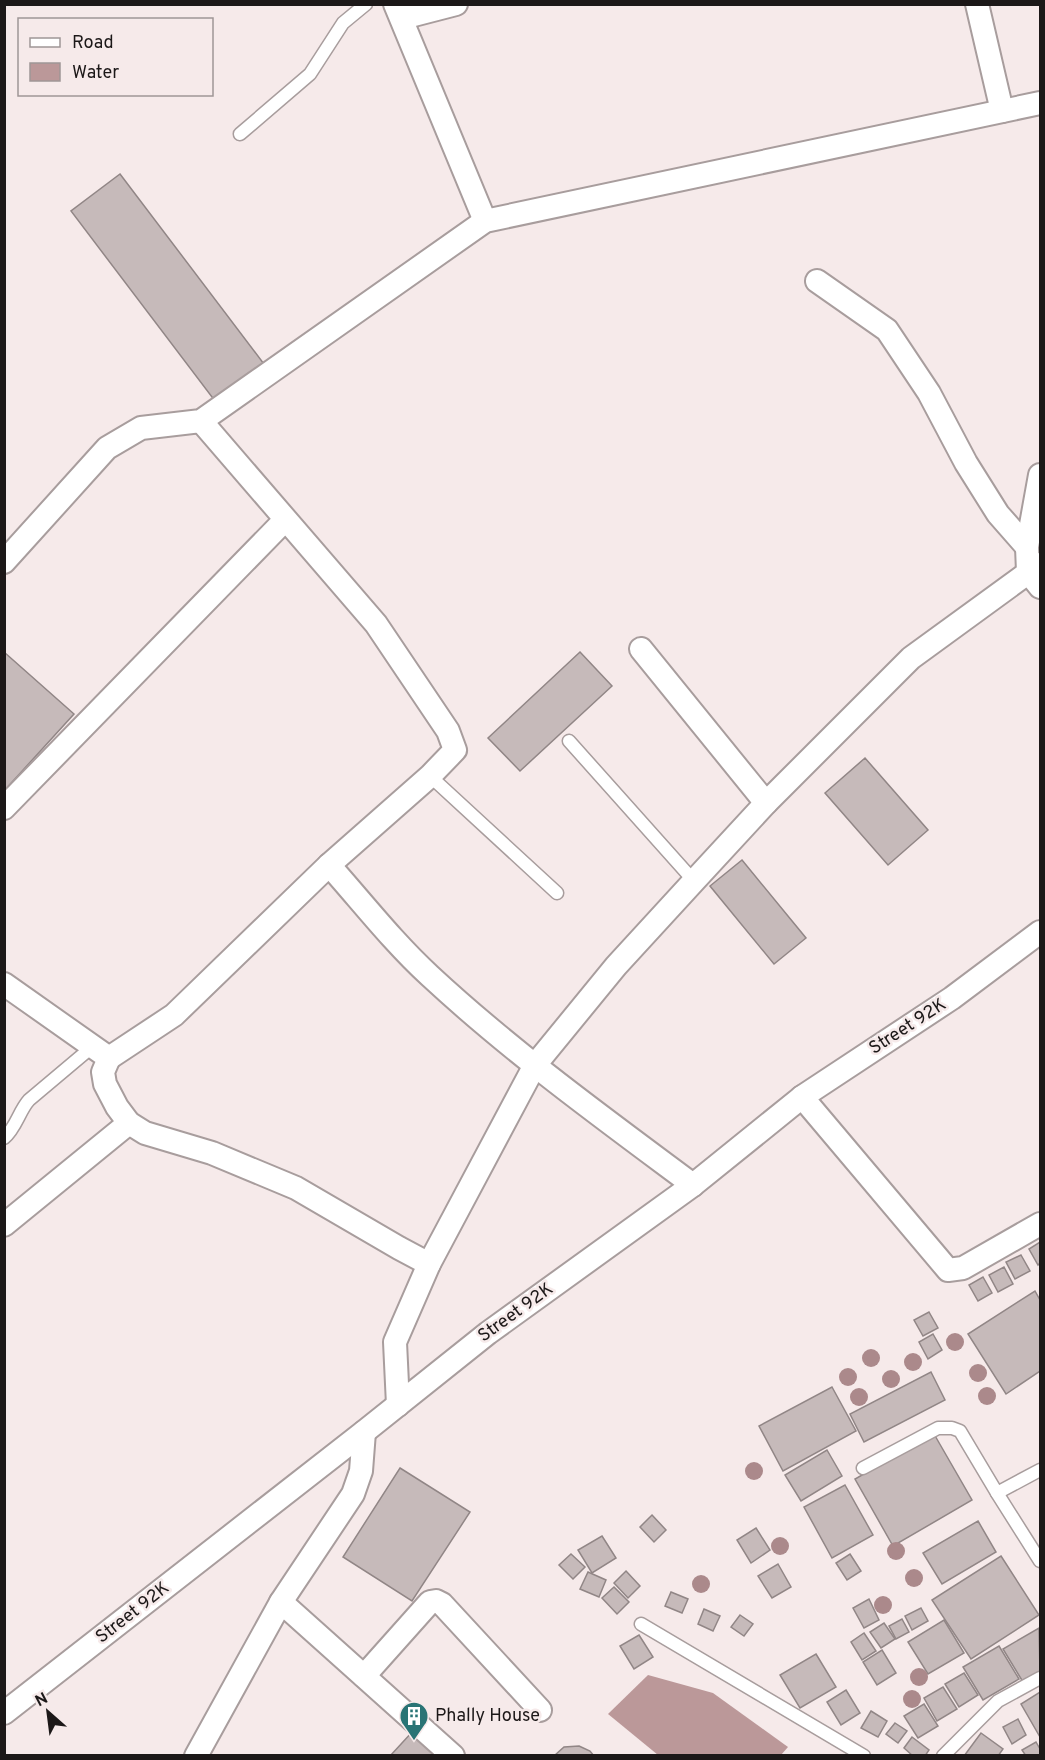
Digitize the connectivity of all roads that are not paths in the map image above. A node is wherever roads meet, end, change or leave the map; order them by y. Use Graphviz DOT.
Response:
graph roads {
  1 [pos="366,4"];
  2 [pos="456,4"];
  3 [pos="977,4"];
  4 [pos="399,11"];
  5 [pos="1041,103"];
  6 [pos="1002,111"];
  7 [pos="240,134"];
  8 [pos="485,221"];
  9 [pos="817,281"];
  10 [pos="201,421"];
  11 [pos="1041,475"];
  12 [pos="285,520"];
  13 [pos="4,562"];
  14 [pos="1034,567"];
  15 [pos="641,649"];
  16 [pos="569,741"];
  17 [pos="430,776"];
  18 [pos="766,803"];
  19 [pos="4,808"];
  20 [pos="329,865"];
  21 [pos="694,881"];
  22 [pos="557,892"];
  23 [pos="1041,932"];
  24 [pos="4,984"];
  25 [pos="101,1052"];
  26 [pos="535,1065"];
  27 [pos="802,1097"];
  28 [pos="129,1123"];
  29 [pos="4,1138"];
  30 [pos="693,1185"];
  31 [pos="1041,1224"];
  32 [pos="4,1225"];
  33 [pos="429,1264"];
  34 [pos="398,1405"];
  35 [pos="364,1432"];
  36 [pos="863,1468"];
  37 [pos="1041,1470"];
  38 [pos="997,1493"];
  39 [pos="1041,1561"];
  40 [pos="281,1602"];
  41 [pos="641,1624"];
  42 [pos="364,1676"];
  43 [pos="1041,1678"];
  44 [pos="540,1710"];
  45 [pos="4,1713"];
  46 [pos="201,1753"];
  47 [pos="453,1755"];
  48 [pos="864,1755"];
  49 [pos="943,1755"];
  1 -- 7 [label="lane"];
  2 -- 4 [label="street"];
  3 -- 6 [label="street"];
  4 -- 8 [label="street"];
  5 -- 6 [label="street"];
  6 -- 8 [label="street"];
  8 -- 10 [label="street"];
  9 -- 14 [label="street"];
  10 -- 12 [label="street"];
  10 -- 13 [label="street"];
  11 -- 14 [label="street"];
  12 -- 17 [label="street"];
  12 -- 19 [label="street"];
  14 -- 18 [label="street"];
  15 -- 18 [label="street"];
  16 -- 21 [label="lane"];
  17 -- 20 [label="street"];
  17 -- 22 [label="lane"];
  18 -- 21 [label="street"];
  20 -- 25 [label="street"];
  20 -- 26 [label="street"];
  21 -- 26 [label="street"];
  23 -- 27 [label="street, Street 92K"];
  24 -- 25 [label="street"];
  25 -- 28 [label="street"];
  25 -- 29 [label="lane"];
  26 -- 30 [label="street"];
  26 -- 33 [label="street"];
  27 -- 30 [label="street, Street 92K"];
  27 -- 31 [label="street"];
  28 -- 32 [label="street"];
  28 -- 33 [label="street"];
  30 -- 34 [label="street, Street 92K"];
  33 -- 34 [label="street"];
  34 -- 35 [label="street, Street 92K"];
  35 -- 40 [label="street"];
  35 -- 45 [label="street, Street 92K"];
  36 -- 38 [label="lane"];
  37 -- 38 [label="lane"];
  38 -- 39 [label="lane"];
  40 -- 42 [label="street"];
  40 -- 46 [label="street"];
  41 -- 48 [label="lane"];
  42 -- 44 [label="street"];
  42 -- 47 [label="street"];
  43 -- 49 [label="lane"];
}
